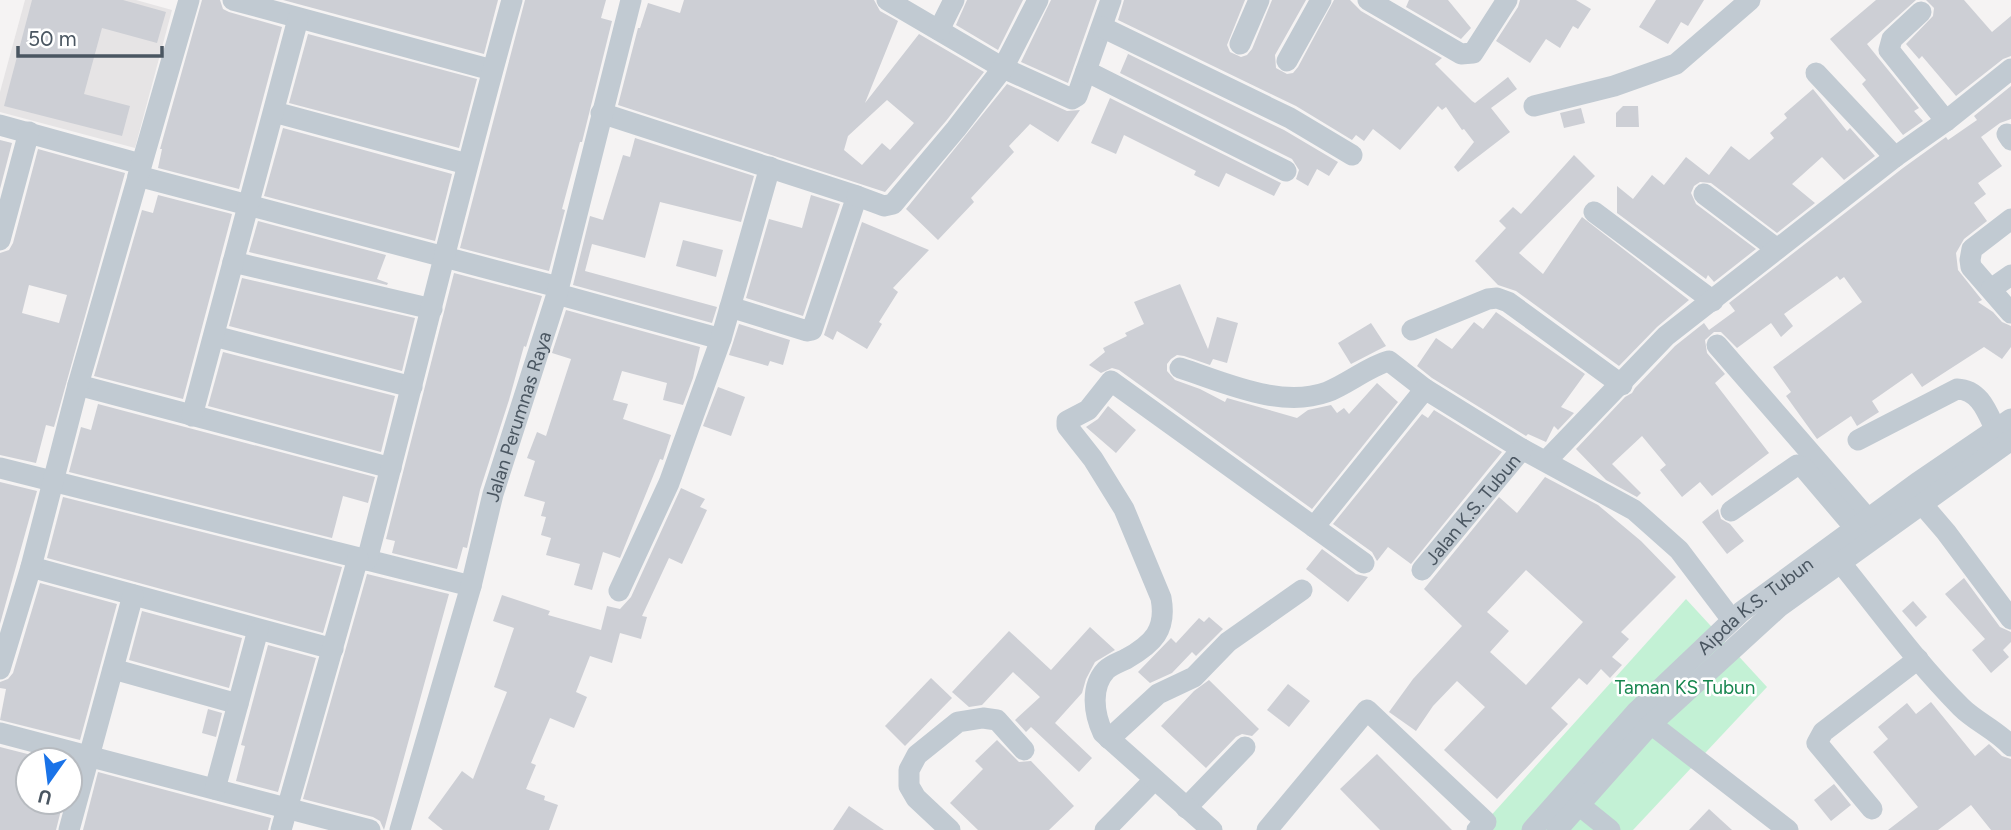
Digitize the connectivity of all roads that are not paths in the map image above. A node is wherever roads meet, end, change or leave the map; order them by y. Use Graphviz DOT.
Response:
graph roads {
  1 [pos="233,0"];
  2 [pos="512,0"];
  3 [pos="631,0"];
  4 [pos="887,0"];
  5 [pos="954,0"];
  6 [pos="1038,0"];
  7 [pos="1111,0"];
  8 [pos="1259,0"];
  9 [pos="1321,0"];
  10 [pos="1368,0"];
  11 [pos="1507,0"];
  12 [pos="1750,0"];
  13 [pos="184,1"];
  14 [pos="1921,12"];
  15 [pos="298,19"];
  16 [pos="1102,27"];
  17 [pos="939,30"];
  18 [pos="1240,44"];
  19 [pos="1287,61"];
  20 [pos="1003,68"];
  21 [pos="2011,69"];
  22 [pos="492,70"];
  23 [pos="1086,71"];
  24 [pos="1816,73"];
  25 [pos="1534,106"];
  26 [pos="274,112"];
  27 [pos="601,113"];
  28 [pos="1946,121"];
  29 [pos="0,125"];
  30 [pos="29,132"];
  31 [pos="1352,155"];
  32 [pos="1895,156"];
  33 [pos="467,164"];
  34 [pos="770,167"];
  35 [pos="140,170"];
  36 [pos="1286,171"];
  37 [pos="1704,194"];
  38 [pos="857,196"];
  39 [pos="250,206"];
  40 [pos="1594,212"];
  41 [pos="2011,219"];
  42 [pos="0,240"];
  43 [pos="1777,250"];
  44 [pos="444,257"];
  45 [pos="233,262"];
  46 [pos="2011,275"];
  47 [pos="1991,289"];
  48 [pos="557,291"];
  49 [pos="1713,301"];
  50 [pos="730,307"];
  51 [pos="432,309"];
  52 [pos="2011,313"];
  53 [pos="1412,331"];
  54 [pos="214,336"];
  55 [pos="721,339"];
  56 [pos="1717,345"];
  57 [pos="1180,368"];
  58 [pos="1622,385"];
  59 [pos="78,386"];
  60 [pos="412,387"];
  61 [pos="1425,389"];
  62 [pos="192,416"];
  63 [pos="2005,434"];
  64 [pos="1858,440"];
  65 [pos="1522,449"];
  66 [pos="1546,461"];
  67 [pos="0,468"];
  68 [pos="391,468"];
  69 [pos="52,481"];
  70 [pos="1921,503"];
  71 [pos="1731,511"];
  72 [pos="1861,523"];
  73 [pos="1314,527"];
  74 [pos="362,559"];
  75 [pos="1840,562"];
  76 [pos="1364,563"];
  77 [pos="31,567"];
  78 [pos="1422,570"];
  79 [pos="471,586"];
  80 [pos="1302,590"];
  81 [pos="619,591"];
  82 [pos="133,595"];
  83 [pos="2011,619"];
  84 [pos="1732,620"];
  85 [pos="258,630"];
  86 [pos="333,649"];
  87 [pos="1918,659"];
  88 [pos="0,669"];
  89 [pos="113,669"];
  90 [pos="238,704"];
  91 [pos="1651,724"];
  92 [pos="0,733"];
  93 [pos="1109,739"];
  94 [pos="2011,746"];
  95 [pos="1245,747"];
  96 [pos="1024,750"];
  97 [pos="90,756"];
  98 [pos="1154,780"];
  99 [pos="215,789"];
  100 [pos="1579,805"];
  101 [pos="287,808"];
  102 [pos="1186,808"];
  103 [pos="1872,809"];
  104 [pos="69,830"];
  105 [pos="281,830"];
  106 [pos="370,830"];
  107 [pos="400,830"];
  108 [pos="950,830"];
  109 [pos="1105,830"];
  110 [pos="1212,830"];
  111 [pos="1267,830"];
  112 [pos="1477,830"];
  113 [pos="1532,830"];
  114 [pos="1557,830"];
  115 [pos="1610,830"];
  116 [pos="1788,830"];
  1 -- 15 [label="street"];
  2 -- 22 [label="street"];
  3 -- 27 [label="street, Jalan Perumnas Raya"];
  4 -- 17 [label="street"];
  5 -- 17 [label="street"];
  6 -- 20 [label="street"];
  7 -- 16 [label="street"];
  8 -- 18 [label="street"];
  9 -- 19 [label="street"];
  10 -- 11 [label="street"];
  12 -- 25 [label="street"];
  13 -- 35 [label="street"];
  14 -- 28 [label="street"];
  15 -- 22 [label="street"];
  15 -- 26 [label="street"];
  16 -- 23 [label="street"];
  16 -- 31 [label="street"];
  17 -- 20 [label="street"];
  20 -- 23 [label="street"];
  20 -- 38 [label="street"];
  21 -- 28 [label="street"];
  22 -- 33 [label="street"];
  23 -- 36 [label="street"];
  24 -- 32 [label="street"];
  26 -- 33 [label="street"];
  26 -- 39 [label="street"];
  27 -- 34 [label="street"];
  27 -- 48 [label="street, Jalan Perumnas Raya"];
  28 -- 32 [label="street"];
  29 -- 30 [label="street"];
  30 -- 35 [label="street"];
  30 -- 42 [label="street"];
  32 -- 43 [label="street"];
  33 -- 44 [label="street"];
  34 -- 38 [label="street"];
  34 -- 50 [label="street"];
  35 -- 39 [label="street"];
  35 -- 59 [label="street"];
  37 -- 43 [label="street"];
  38 -- 50 [label="street"];
  39 -- 44 [label="street"];
  39 -- 45 [label="street"];
  40 -- 49 [label="street"];
  41 -- 47 [label="street"];
  43 -- 49 [label="street"];
  44 -- 48 [label="street"];
  44 -- 51 [label="street"];
  45 -- 51 [label="street"];
  45 -- 54 [label="street"];
  46 -- 47 [label="street"];
  47 -- 52 [label="street"];
  48 -- 55 [label="street"];
  48 -- 79 [label="street, Jalan Perumnas Raya"];
  49 -- 58 [label="street"];
  50 -- 55 [label="street"];
  51 -- 60 [label="street"];
  53 -- 58 [label="street"];
  54 -- 60 [label="street"];
  54 -- 62 [label="street"];
  55 -- 81 [label="street"];
  56 -- 72 [label="street"];
  57 -- 61 [label="street"];
  58 -- 66 [label="street"];
  59 -- 62 [label="street"];
  59 -- 69 [label="street"];
  60 -- 68 [label="street"];
  61 -- 65 [label="street"];
  61 -- 73 [label="street"];
  62 -- 68 [label="street"];
  63 -- 64 [label="street"];
  63 -- 70 [label="street, Aipda K.S. Tubun"];
  63 -- 72 [label="street, Aipda K.S. Tubun"];
  65 -- 66 [label="street"];
  65 -- 78 [label="street, Jalan K.S. Tubun"];
  66 -- 84 [label="street"];
  67 -- 69 [label="street"];
  68 -- 74 [label="street"];
  69 -- 74 [label="street"];
  69 -- 77 [label="street"];
  70 -- 75 [label="street, Aipda K.S. Tubun"];
  70 -- 83 [label="street"];
  71 -- 72 [label="street"];
  72 -- 84 [label="street, Aipda K.S. Tubun"];
  73 -- 76 [label="street"];
  73 -- 93 [label="street"];
  74 -- 79 [label="street"];
  74 -- 86 [label="street"];
  75 -- 87 [label="street"];
  75 -- 91 [label="street, Aipda K.S. Tubun"];
  77 -- 82 [label="street"];
  77 -- 88 [label="street"];
  79 -- 107 [label="street, Jalan Perumnas Raya"];
  80 -- 93 [label="street"];
  82 -- 85 [label="street"];
  82 -- 89 [label="street"];
  84 -- 113 [label="street, Aipda K.S. Tubun"];
  85 -- 86 [label="street"];
  85 -- 90 [label="street"];
  86 -- 101 [label="street"];
  87 -- 94 [label="street"];
  87 -- 103 [label="street"];
  89 -- 90 [label="street"];
  89 -- 97 [label="street"];
  90 -- 99 [label="street"];
  91 -- 100 [label="street, Aipda K.S. Tubun"];
  91 -- 116 [label="street"];
  92 -- 97 [label="street"];
  93 -- 98 [label="street"];
  95 -- 102 [label="street"];
  96 -- 108 [label="street"];
  97 -- 99 [label="street"];
  97 -- 104 [label="street"];
  98 -- 102 [label="street"];
  98 -- 109 [label="street"];
  99 -- 101 [label="street"];
  100 -- 114 [label="street, Aipda K.S. Tubun"];
  100 -- 115 [label="street"];
  101 -- 105 [label="street"];
  101 -- 106 [label="street"];
  102 -- 110 [label="street"];
  111 -- 112 [label="street"];
}
